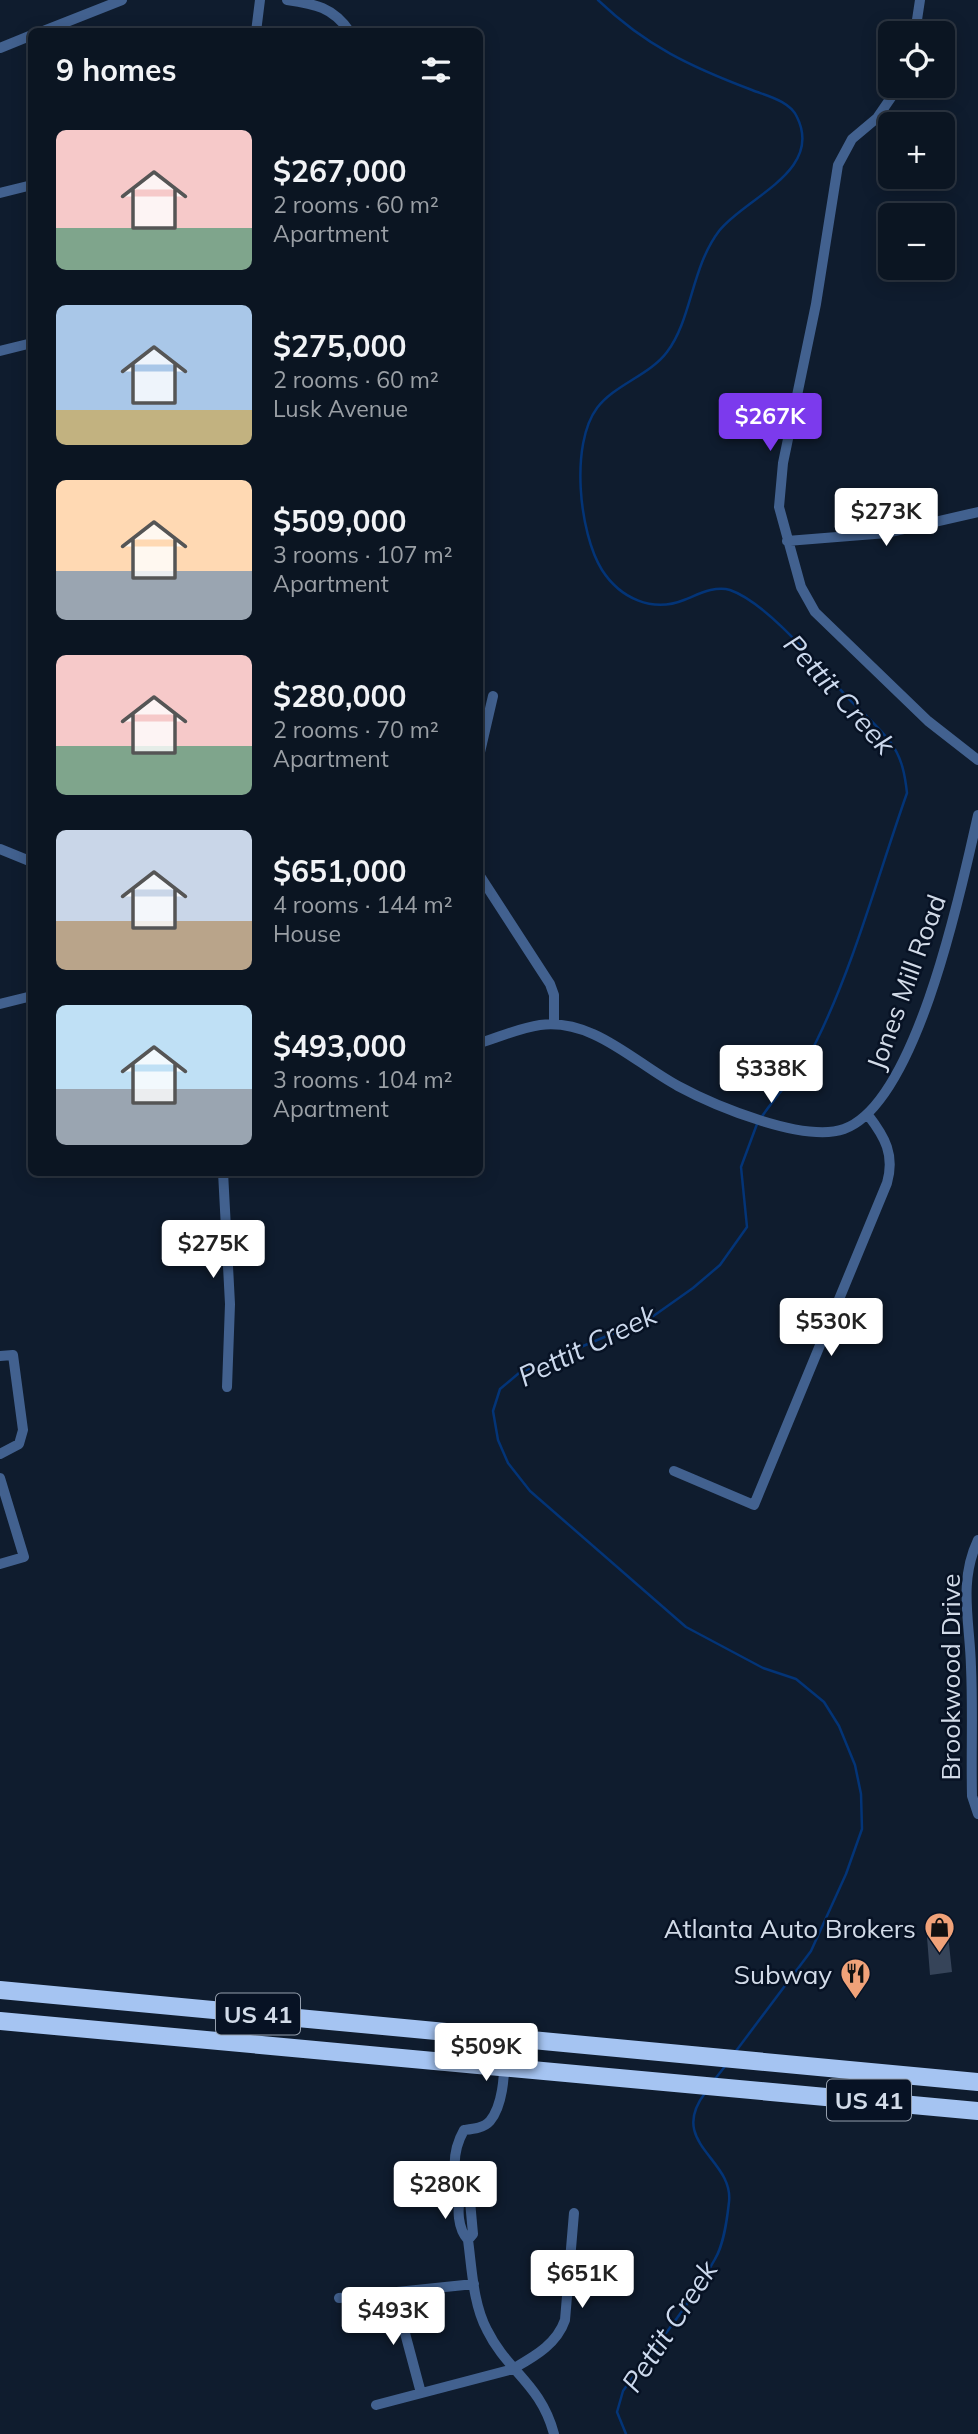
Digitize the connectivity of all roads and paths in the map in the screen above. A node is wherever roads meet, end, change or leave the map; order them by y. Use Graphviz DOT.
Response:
graph roads {
  1 [pos="122,0"];
  2 [pos="260,0"];
  3 [pos="287,0"];
  4 [pos="920,0"];
  5 [pos="917,21"];
  6 [pos="51,28"];
  7 [pos="256,28"];
  8 [pos="347,28"];
  9 [pos="28,38"];
  10 [pos="0,48"];
  11 [pos="891,98"];
  12 [pos="28,186"];
  13 [pos="0,193"];
  14 [pos="28,344"];
  15 [pos="0,351"];
  16 [pos="978,512"];
  17 [pos="787,541"];
  18 [pos="493,696"];
  19 [pos="483,739"];
  20 [pos="978,760"];
  21 [pos="978,815"];
  22 [pos="0,849"];
  23 [pos="28,860"];
  24 [pos="483,881"];
  25 [pos="28,997"];
  26 [pos="0,1004"];
  27 [pos="554,1024"];
  28 [pos="483,1042"];
  29 [pos="868,1115"];
  30 [pos="223,1176"];
  31 [pos="0,1356"];
  32 [pos="227,1387"];
  33 [pos="0,1454"];
  34 [pos="674,1471"];
  35 [pos="0,1478"];
  36 [pos="978,1539"];
  37 [pos="0,1564"];
  38 [pos="978,1814"];
  39 [pos="0,1990"];
  40 [pos="0,2021"];
  41 [pos="506,2038"];
  42 [pos="504,2066"];
  43 [pos="978,2082"];
  44 [pos="978,2111"];
  45 [pos="574,2213"];
  46 [pos="474,2284"];
  47 [pos="394,2292"];
  48 [pos="340,2298"];
  49 [pos="516,2367"];
  50 [pos="421,2393"];
  51 [pos="376,2405"];
  52 [pos="554,2434"];
  1 -- 6 [label="street"];
  2 -- 7 [label="street"];
  3 -- 8 [label="street"];
  4 -- 5 [label="street"];
  9 -- 10 [label="street"];
  11 -- 17 [label="street"];
  12 -- 13 [label="street"];
  14 -- 15 [label="street"];
  16 -- 17 [label="street"];
  17 -- 20 [label="street"];
  18 -- 19 [label="street"];
  21 -- 29 [label="street, Jones Mill Road"];
  22 -- 23 [label="street"];
  24 -- 27 [label="street"];
  25 -- 26 [label="street"];
  27 -- 28 [label="street, Jones Mill Road"];
  27 -- 29 [label="street, Jones Mill Road"];
  29 -- 34 [label="street"];
  30 -- 32 [label="street"];
  31 -- 33 [label="street"];
  35 -- 37 [label="street"];
  36 -- 38 [label="street, Brookwood Drive"];
  39 -- 41 [label="highway, US 41"];
  40 -- 42 [label="highway, US 41"];
  41 -- 42 [label="street"];
  41 -- 43 [label="highway, US 41"];
  42 -- 44 [label="highway, US 41"];
  42 -- 46 [label="street"];
  45 -- 49 [label="street"];
  46 -- 47 [label="street"];
  46 -- 49 [label="street"];
  47 -- 48 [label="street"];
  47 -- 50 [label="street"];
  49 -- 50 [label="street"];
  49 -- 52 [label="street"];
  50 -- 51 [label="street"];
}
